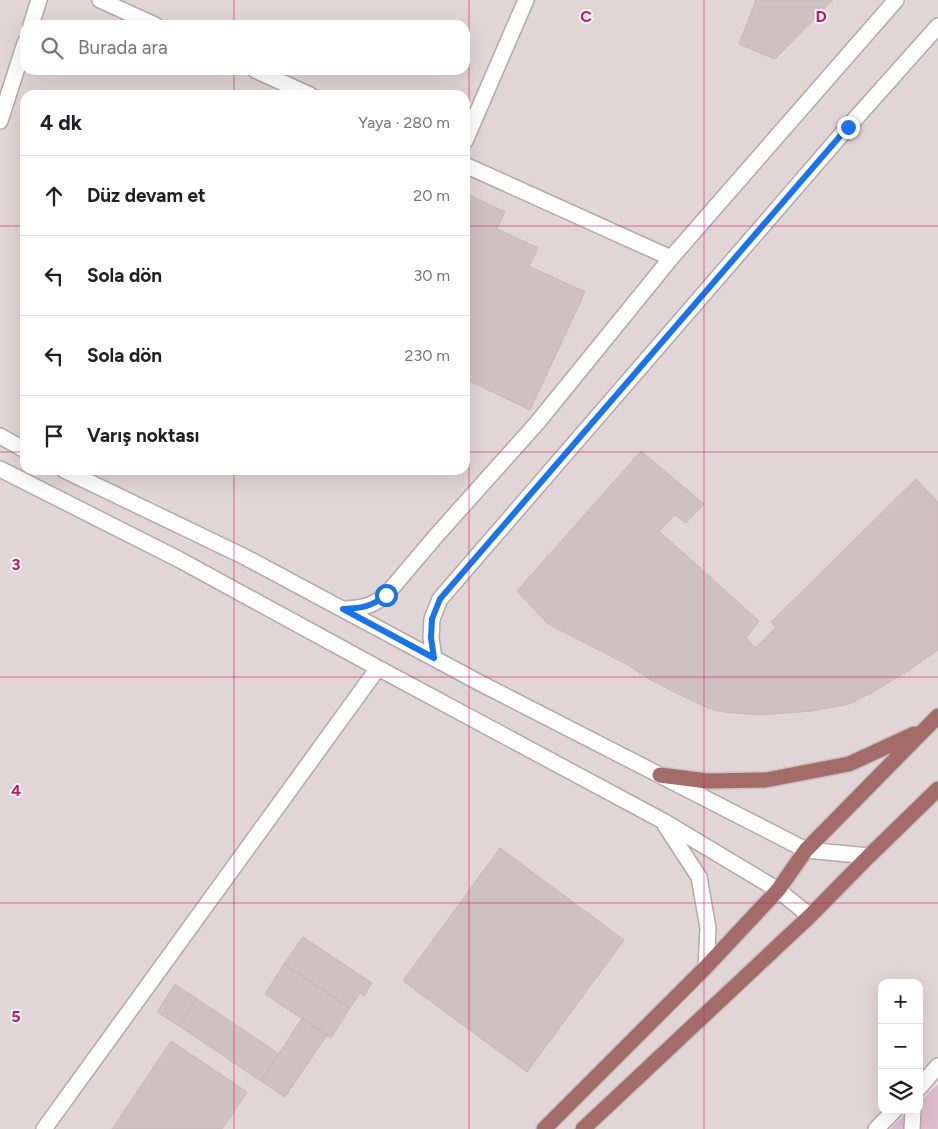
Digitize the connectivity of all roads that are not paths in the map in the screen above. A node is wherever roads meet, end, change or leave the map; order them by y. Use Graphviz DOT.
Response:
graph roads {
  1 [pos="39,0"];
  2 [pos="100,0"];
  3 [pos="526,0"];
  4 [pos="896,0"];
  5 [pos="33,20"];
  6 [pos="144,20"];
  7 [pos="938,26"];
  8 [pos="20,59"];
  9 [pos="266,75"];
  10 [pos="299,90"];
  11 [pos="0,122"];
  12 [pos="470,129"];
  13 [pos="470,167"];
  14 [pos="670,258"];
  15 [pos="0,436"];
  16 [pos="20,447"];
  17 [pos="0,469"];
  18 [pos="74,475"];
  19 [pos="343,609"];
  20 [pos="434,658"];
  21 [pos="378,668"];
  22 [pos="938,716"];
  23 [pos="922,730"];
  24 [pos="660,775"];
  25 [pos="938,789"];
  26 [pos="663,821"];
  27 [pos="806,850"];
  28 [pos="869,856"];
  29 [pos="778,890"];
  30 [pos="810,916"];
  31 [pos="706,967"];
  32 [pos="938,1066"];
  33 [pos="923,1083"];
  34 [pos="913,1114"];
  35 [pos="889,1119"];
  36 [pos="44,1129"];
  37 [pos="544,1129"];
  38 [pos="584,1129"];
  39 [pos="876,1129"];
  40 [pos="912,1129"];
  1 -- 5 [label="street"];
  2 -- 6 [label="street"];
  3 -- 12 [label="street"];
  4 -- 14 [label="street"];
  7 -- 20 [label="street"];
  8 -- 11 [label="street"];
  9 -- 10 [label="street"];
  13 -- 14 [label="street"];
  14 -- 19 [label="street"];
  15 -- 16 [label="street"];
  17 -- 21 [label="street"];
  18 -- 19 [label="street"];
  19 -- 20 [label="street"];
  20 -- 24 [label="street"];
  21 -- 26 [label="street"];
  21 -- 36 [label="street"];
  22 -- 23 [label="main road"];
  23 -- 24 [label="main road"];
  23 -- 27 [label="main road"];
  24 -- 27 [label="street"];
  25 -- 28 [label="main road"];
  26 -- 29 [label="street"];
  26 -- 31 [label="street"];
  27 -- 28 [label="street"];
  27 -- 29 [label="main road"];
  28 -- 30 [label="main road"];
  29 -- 30 [label="street"];
  29 -- 31 [label="main road"];
  30 -- 38 [label="main road"];
  31 -- 37 [label="main road"];
  32 -- 33 [label="street"];
  34 -- 40 [label="street"];
  35 -- 39 [label="street"];
}
